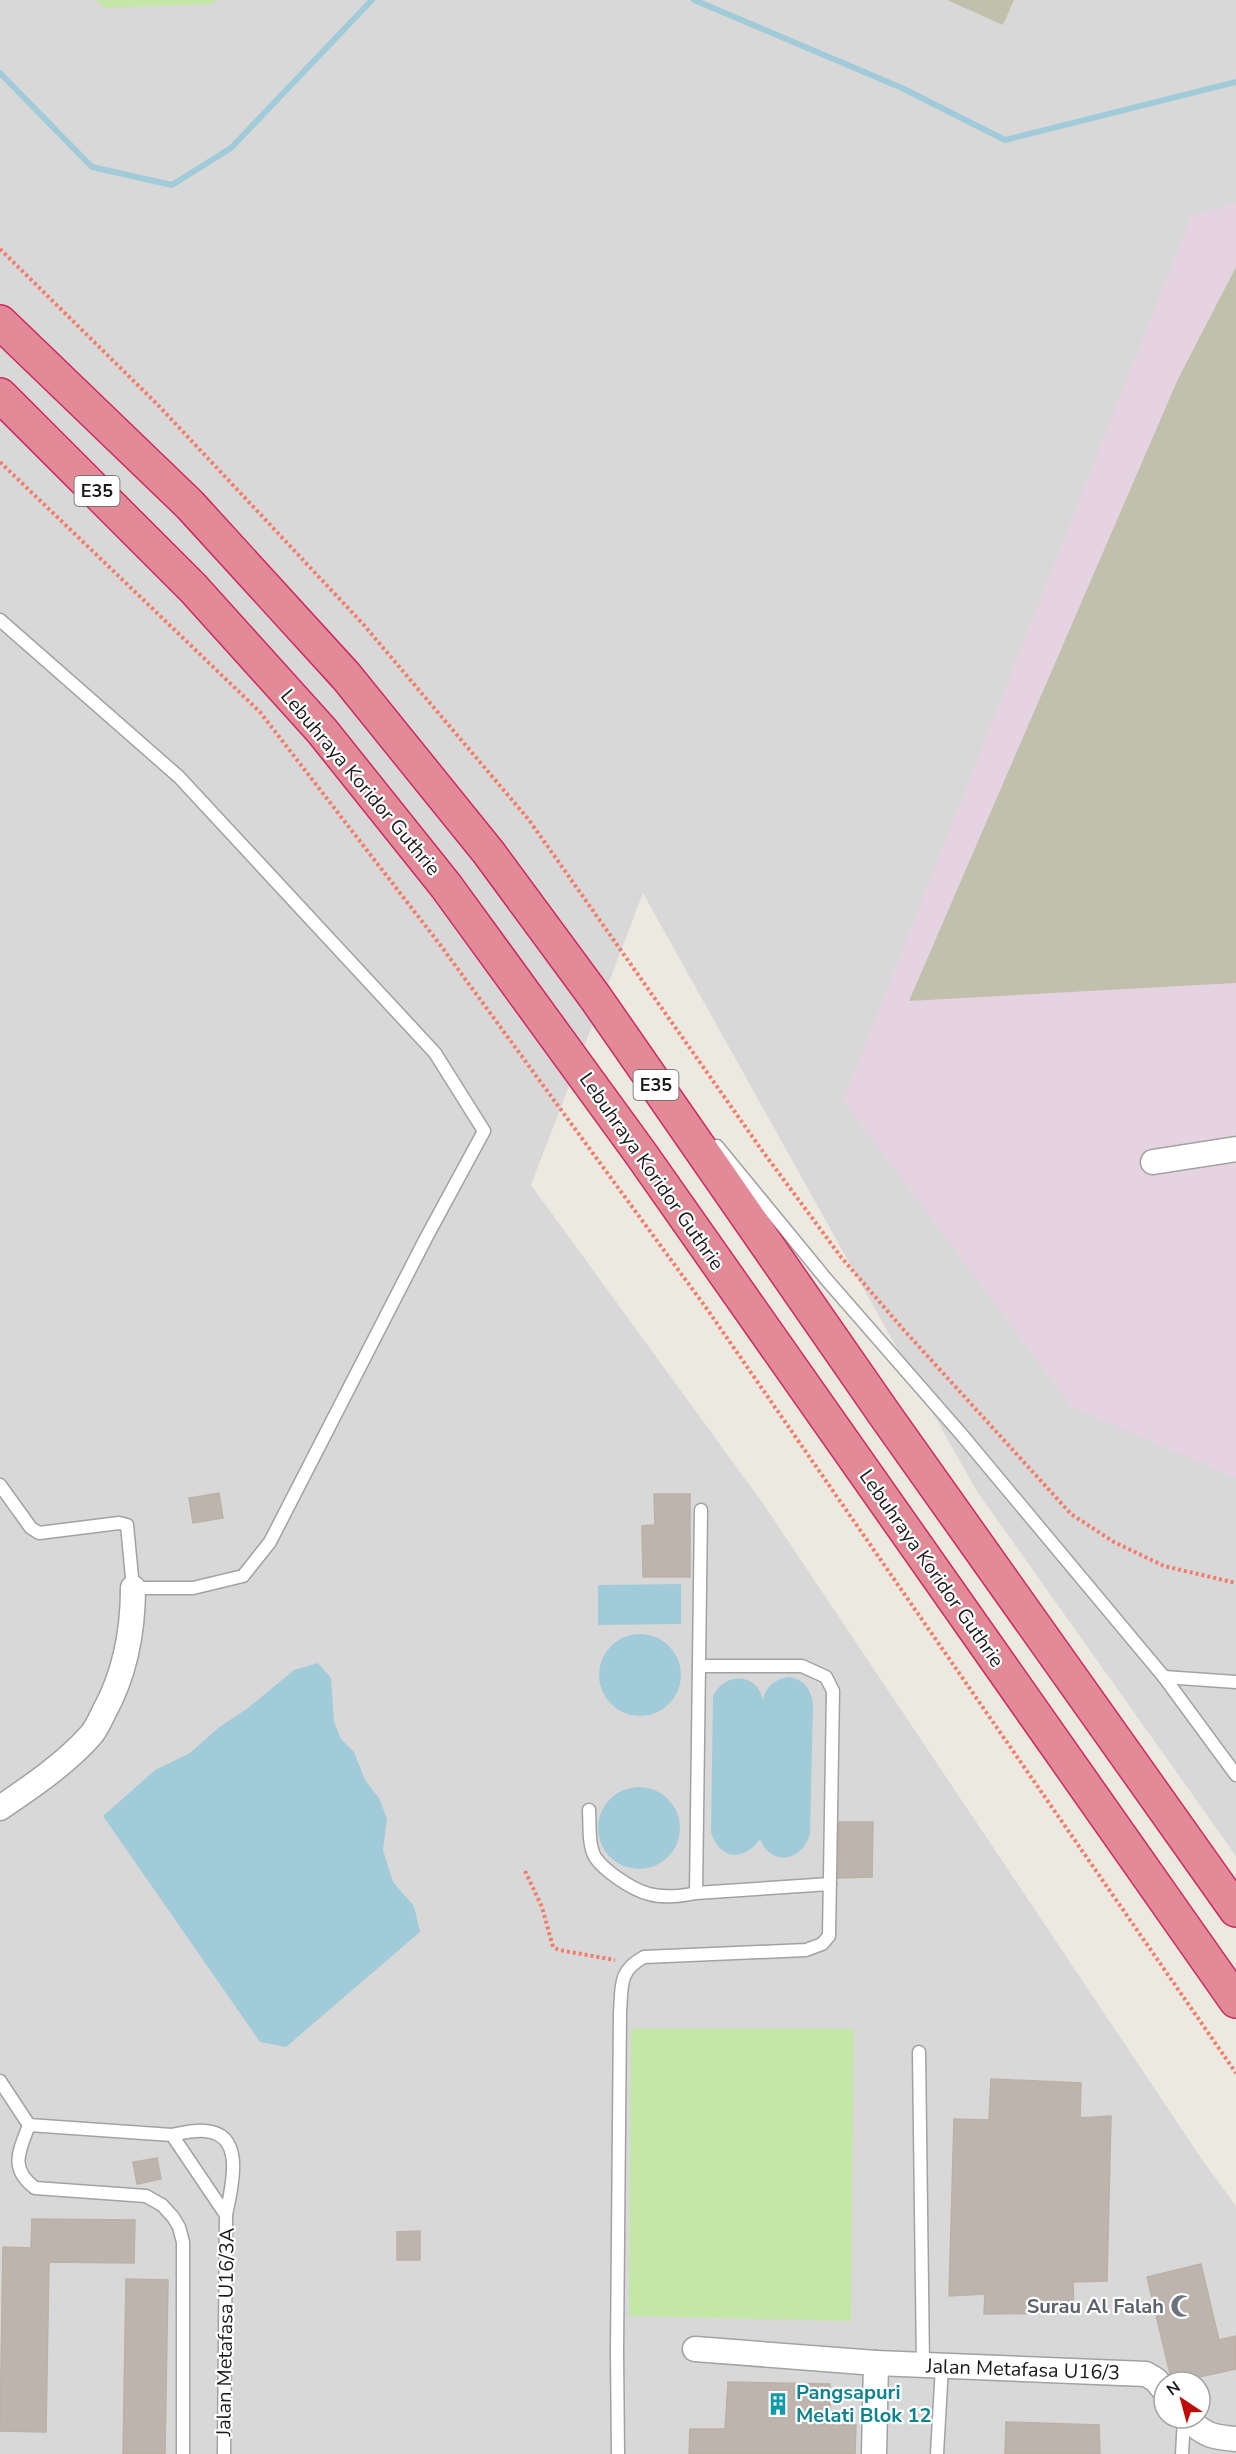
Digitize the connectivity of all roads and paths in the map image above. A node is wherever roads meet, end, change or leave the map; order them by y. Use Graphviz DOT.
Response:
graph roads {
  1 [pos="0,249"];
  2 [pos="0,322"];
  3 [pos="0,395"];
  4 [pos="0,462"];
  5 [pos="0,620"];
  6 [pos="595,997"];
  7 [pos="1236,1149"];
  8 [pos="1153,1162"];
  9 [pos="0,1485"];
  10 [pos="701,1510"];
  11 [pos="1236,1583"];
  12 [pos="133,1588"];
  13 [pos="699,1665"];
  14 [pos="1164,1677"];
  15 [pos="1236,1682"];
  16 [pos="1236,1775"];
  17 [pos="0,1808"];
  18 [pos="589,1810"];
  19 [pos="525,1871"];
  20 [pos="830,1884"];
  21 [pos="696,1893"];
  22 [pos="1236,1910"];
  23 [pos="631,1964"];
  24 [pos="1236,2001"];
  25 [pos="919,2052"];
  26 [pos="1236,2073"];
  27 [pos="0,2081"];
  28 [pos="30,2126"];
  29 [pos="172,2135"];
  30 [pos="226,2215"];
  31 [pos="695,2349"];
  32 [pos="876,2363"];
  33 [pos="933,2366"];
  34 [pos="1152,2378"];
  35 [pos="1184,2430"];
  36 [pos="1199,2430"];
  37 [pos="1236,2439"];
  38 [pos="183,2454"];
  39 [pos="224,2454"];
  40 [pos="618,2454"];
  41 [pos="874,2454"];
  42 [pos="937,2454"];
  43 [pos="1182,2454"];
  1 -- 11 [label="path"];
  2 -- 6 [label="highway, E35"];
  3 -- 24 [label="highway, Lebuhraya Koridor Guthrie / E35"];
  4 -- 26 [label="path"];
  5 -- 12 [label="lane"];
  6 -- 14 [label="lane"];
  6 -- 22 [label="highway, E35"];
  7 -- 8 [label="street"];
  9 -- 12 [label="lane"];
  10 -- 13 [label="lane"];
  12 -- 17 [label="street"];
  13 -- 20 [label="lane"];
  13 -- 21 [label="lane"];
  14 -- 15 [label="lane"];
  14 -- 16 [label="lane"];
  18 -- 21 [label="lane"];
  19 -- 23 [label="path"];
  20 -- 21 [label="lane"];
  20 -- 23 [label="lane"];
  23 -- 40 [label="lane"];
  25 -- 33 [label="lane"];
  27 -- 28 [label="lane"];
  28 -- 29 [label="lane"];
  28 -- 38 [label="lane"];
  29 -- 30 [label="lane, Jalan Metafasa U16/3A"];
  29 -- 30 [label="lane"];
  30 -- 39 [label="lane, Jalan Metafasa U16/3A"];
  31 -- 32 [label="street, Jalan Metafasa U16/3"];
  32 -- 33 [label="street, Jalan Metafasa U16/3"];
  32 -- 41 [label="street"];
  33 -- 34 [label="street, Jalan Metafasa U16/3"];
  33 -- 42 [label="lane"];
  35 -- 43 [label="lane"];
  36 -- 37 [label="street"];
}
